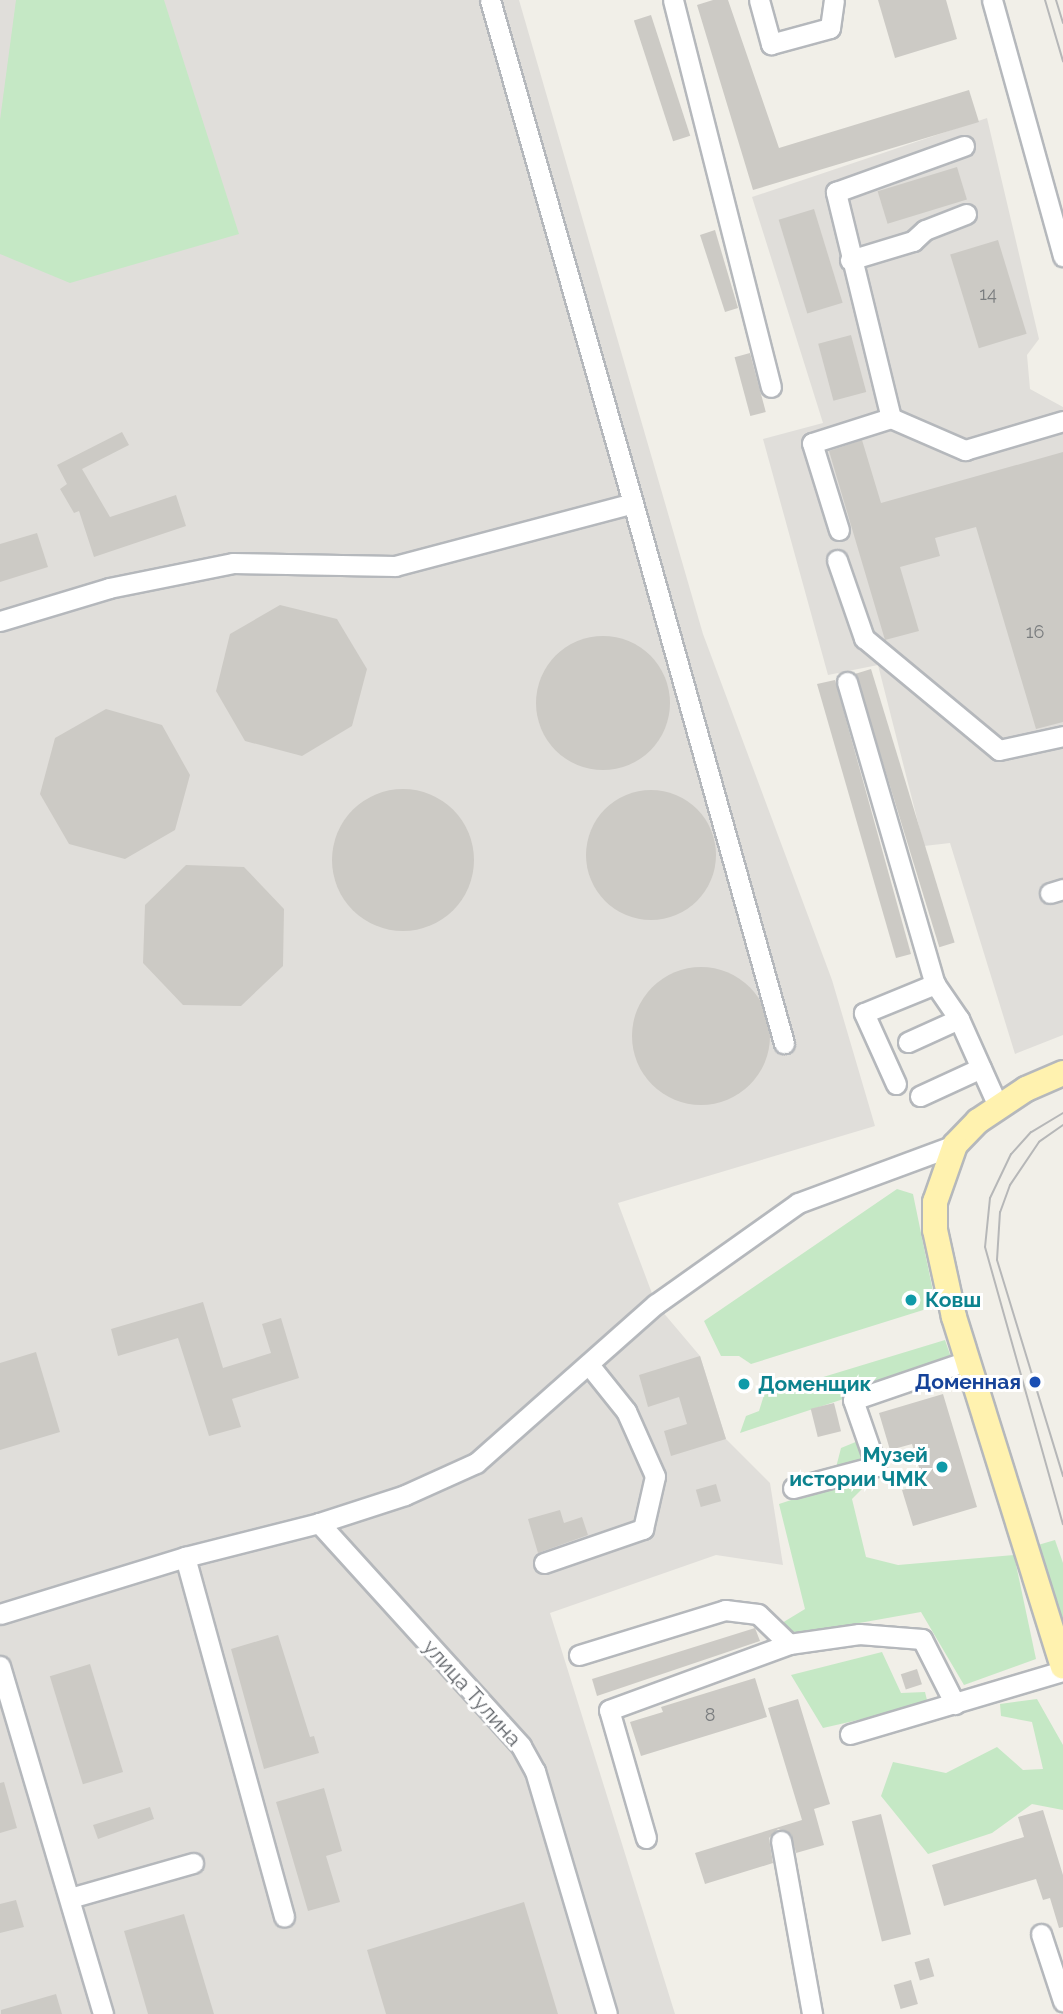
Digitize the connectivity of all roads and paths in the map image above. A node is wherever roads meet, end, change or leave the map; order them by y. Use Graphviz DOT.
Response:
graph roads {
  1 [pos="489,0"];
  2 [pos="673,0"];
  3 [pos="759,0"];
  4 [pos="834,0"];
  5 [pos="992,0"];
  6 [pos="964,146"];
  7 [pos="966,214"];
  8 [pos="1063,256"];
  9 [pos="850,260"];
  10 [pos="771,387"];
  11 [pos="891,418"];
  12 [pos="1063,421"];
  13 [pos="633,503"];
  14 [pos="839,530"];
  15 [pos="837,560"];
  16 [pos="0,621"];
  17 [pos="848,682"];
  18 [pos="1063,736"];
  19 [pos="935,984"];
  20 [pos="959,1018"];
  21 [pos="908,1042"];
  22 [pos="784,1043"];
  23 [pos="981,1068"];
  24 [pos="1063,1073"];
  25 [pos="896,1084"];
  26 [pos="920,1096"];
  27 [pos="998,1106"];
  28 [pos="955,1145"];
  29 [pos="967,1361"];
  30 [pos="590,1366"];
  31 [pos="793,1488"];
  32 [pos="319,1523"];
  33 [pos="185,1557"];
  34 [pos="544,1563"];
  35 [pos="0,1614"];
  36 [pos="789,1644"];
  37 [pos="579,1655"];
  38 [pos="0,1666"];
  39 [pos="1063,1668"];
  40 [pos="955,1704"];
  41 [pos="850,1734"];
  42 [pos="646,1838"];
  43 [pos="781,1841"];
  44 [pos="193,1863"];
  45 [pos="71,1898"];
  46 [pos="284,1917"];
  47 [pos="1041,1934"];
  48 [pos="1063,2001"];
  49 [pos="103,2014"];
  50 [pos="607,2014"];
  51 [pos="813,2014"];
  1 -- 13 [label="street"];
  2 -- 10 [label="street"];
  3 -- 4 [label="street"];
  5 -- 8 [label="street"];
  6 -- 9 [label="street"];
  7 -- 9 [label="street"];
  9 -- 11 [label="street"];
  11 -- 12 [label="street"];
  11 -- 14 [label="street"];
  13 -- 16 [label="street"];
  13 -- 22 [label="street"];
  15 -- 18 [label="street"];
  17 -- 19 [label="street"];
  19 -- 20 [label="street"];
  19 -- 25 [label="street"];
  20 -- 21 [label="street"];
  20 -- 23 [label="street"];
  23 -- 26 [label="street"];
  23 -- 27 [label="street"];
  24 -- 27 [label="main road"];
  27 -- 28 [label="main road"];
  28 -- 29 [label="main road"];
  28 -- 30 [label="street"];
  29 -- 31 [label="street"];
  29 -- 39 [label="main road"];
  30 -- 32 [label="street"];
  30 -- 34 [label="street"];
  32 -- 33 [label="street"];
  32 -- 50 [label="street, улица Тулина"];
  33 -- 35 [label="street"];
  33 -- 46 [label="street"];
  36 -- 37 [label="street"];
  36 -- 40 [label="street"];
  36 -- 42 [label="street"];
  38 -- 45 [label="street"];
  39 -- 40 [label="street"];
  40 -- 41 [label="street"];
  43 -- 51 [label="street"];
  44 -- 45 [label="street"];
  45 -- 49 [label="street"];
  47 -- 48 [label="street"];
}
